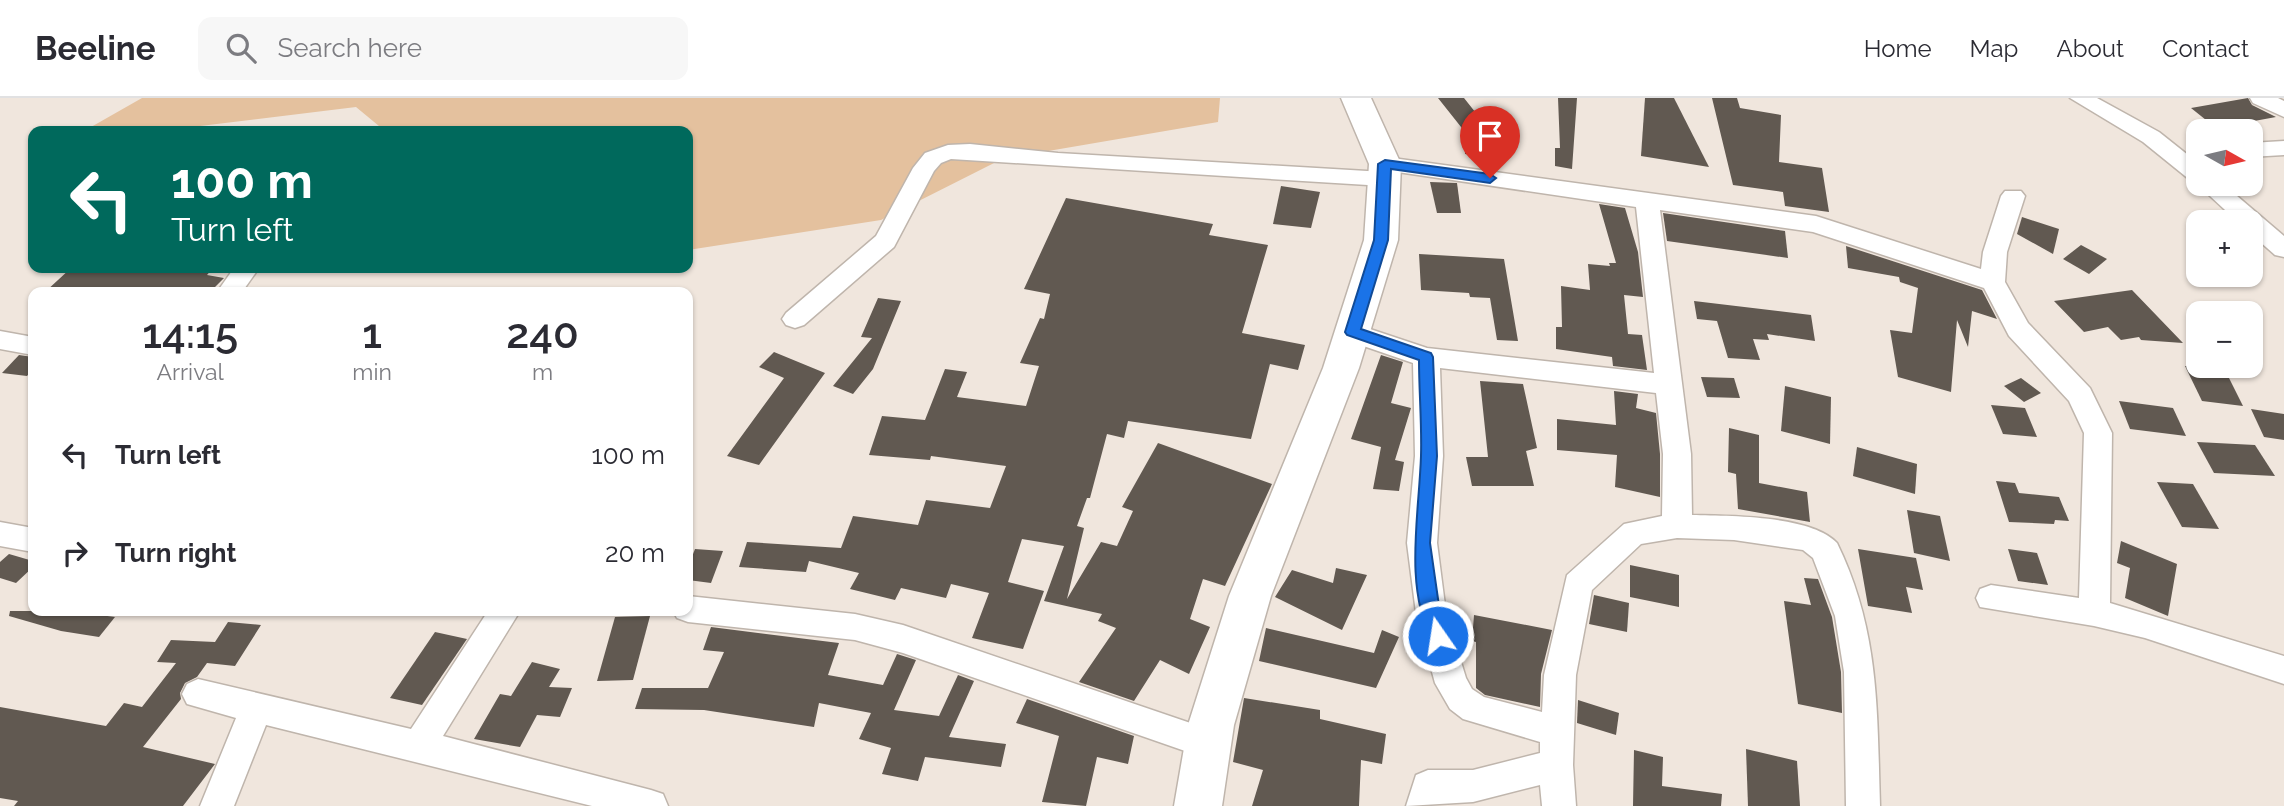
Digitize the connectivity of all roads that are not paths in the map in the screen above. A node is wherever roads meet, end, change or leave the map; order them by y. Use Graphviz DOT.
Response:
graph roads {
  1 [pos="1356,98"];
  2 [pos="2081,98"];
  3 [pos="2261,98"];
  4 [pos="2284,110"];
  5 [pos="2284,148"];
  6 [pos="2263,149"];
  7 [pos="2186,154"];
  8 [pos="1384,171"];
  9 [pos="2013,196"];
  10 [pos="2222,196"];
  11 [pos="1647,201"];
  12 [pos="2284,249"];
  13 [pos="1993,282"];
  14 [pos="795,319"];
  15 [pos="1352,332"];
  16 [pos="0,340"];
  17 [pos="28,345"];
  18 [pos="1426,357"];
  19 [pos="1668,385"];
  20 [pos="1677,526"];
  21 [pos="1991,598"];
  22 [pos="693,610"];
  23 [pos="2094,613"];
  24 [pos="502,616"];
  25 [pos="2284,670"];
  26 [pos="198,694"];
  27 [pos="256,708"];
  28 [pos="1556,731"];
  29 [pos="1208,744"];
  30 [pos="418,747"];
  31 [pos="1556,765"];
  32 [pos="217,806"];
  33 [pos="651,806"];
  34 [pos="1198,806"];
  35 [pos="1423,806"];
  36 [pos="1559,806"];
  37 [pos="1863,806"];
  1 -- 8 [label="main road"];
  2 -- 7 [label="street"];
  3 -- 4 [label="street"];
  5 -- 6 [label="street"];
  8 -- 11 [label="street"];
  8 -- 14 [label="street"];
  8 -- 15 [label="main road"];
  9 -- 13 [label="street"];
  10 -- 12 [label="street"];
  11 -- 13 [label="street"];
  11 -- 19 [label="street"];
  13 -- 23 [label="street"];
  15 -- 18 [label="street"];
  15 -- 29 [label="main road"];
  16 -- 17 [label="street"];
  18 -- 19 [label="street"];
  18 -- 28 [label="street"];
  19 -- 20 [label="street"];
  20 -- 28 [label="street"];
  20 -- 37 [label="street"];
  21 -- 23 [label="street"];
  22 -- 29 [label="street"];
  23 -- 25 [label="street"];
  24 -- 30 [label="street"];
  26 -- 27 [label="street"];
  27 -- 30 [label="street"];
  27 -- 32 [label="street"];
  28 -- 31 [label="street"];
  29 -- 34 [label="main road"];
  30 -- 33 [label="street"];
  31 -- 35 [label="street"];
  31 -- 36 [label="street"];
}
